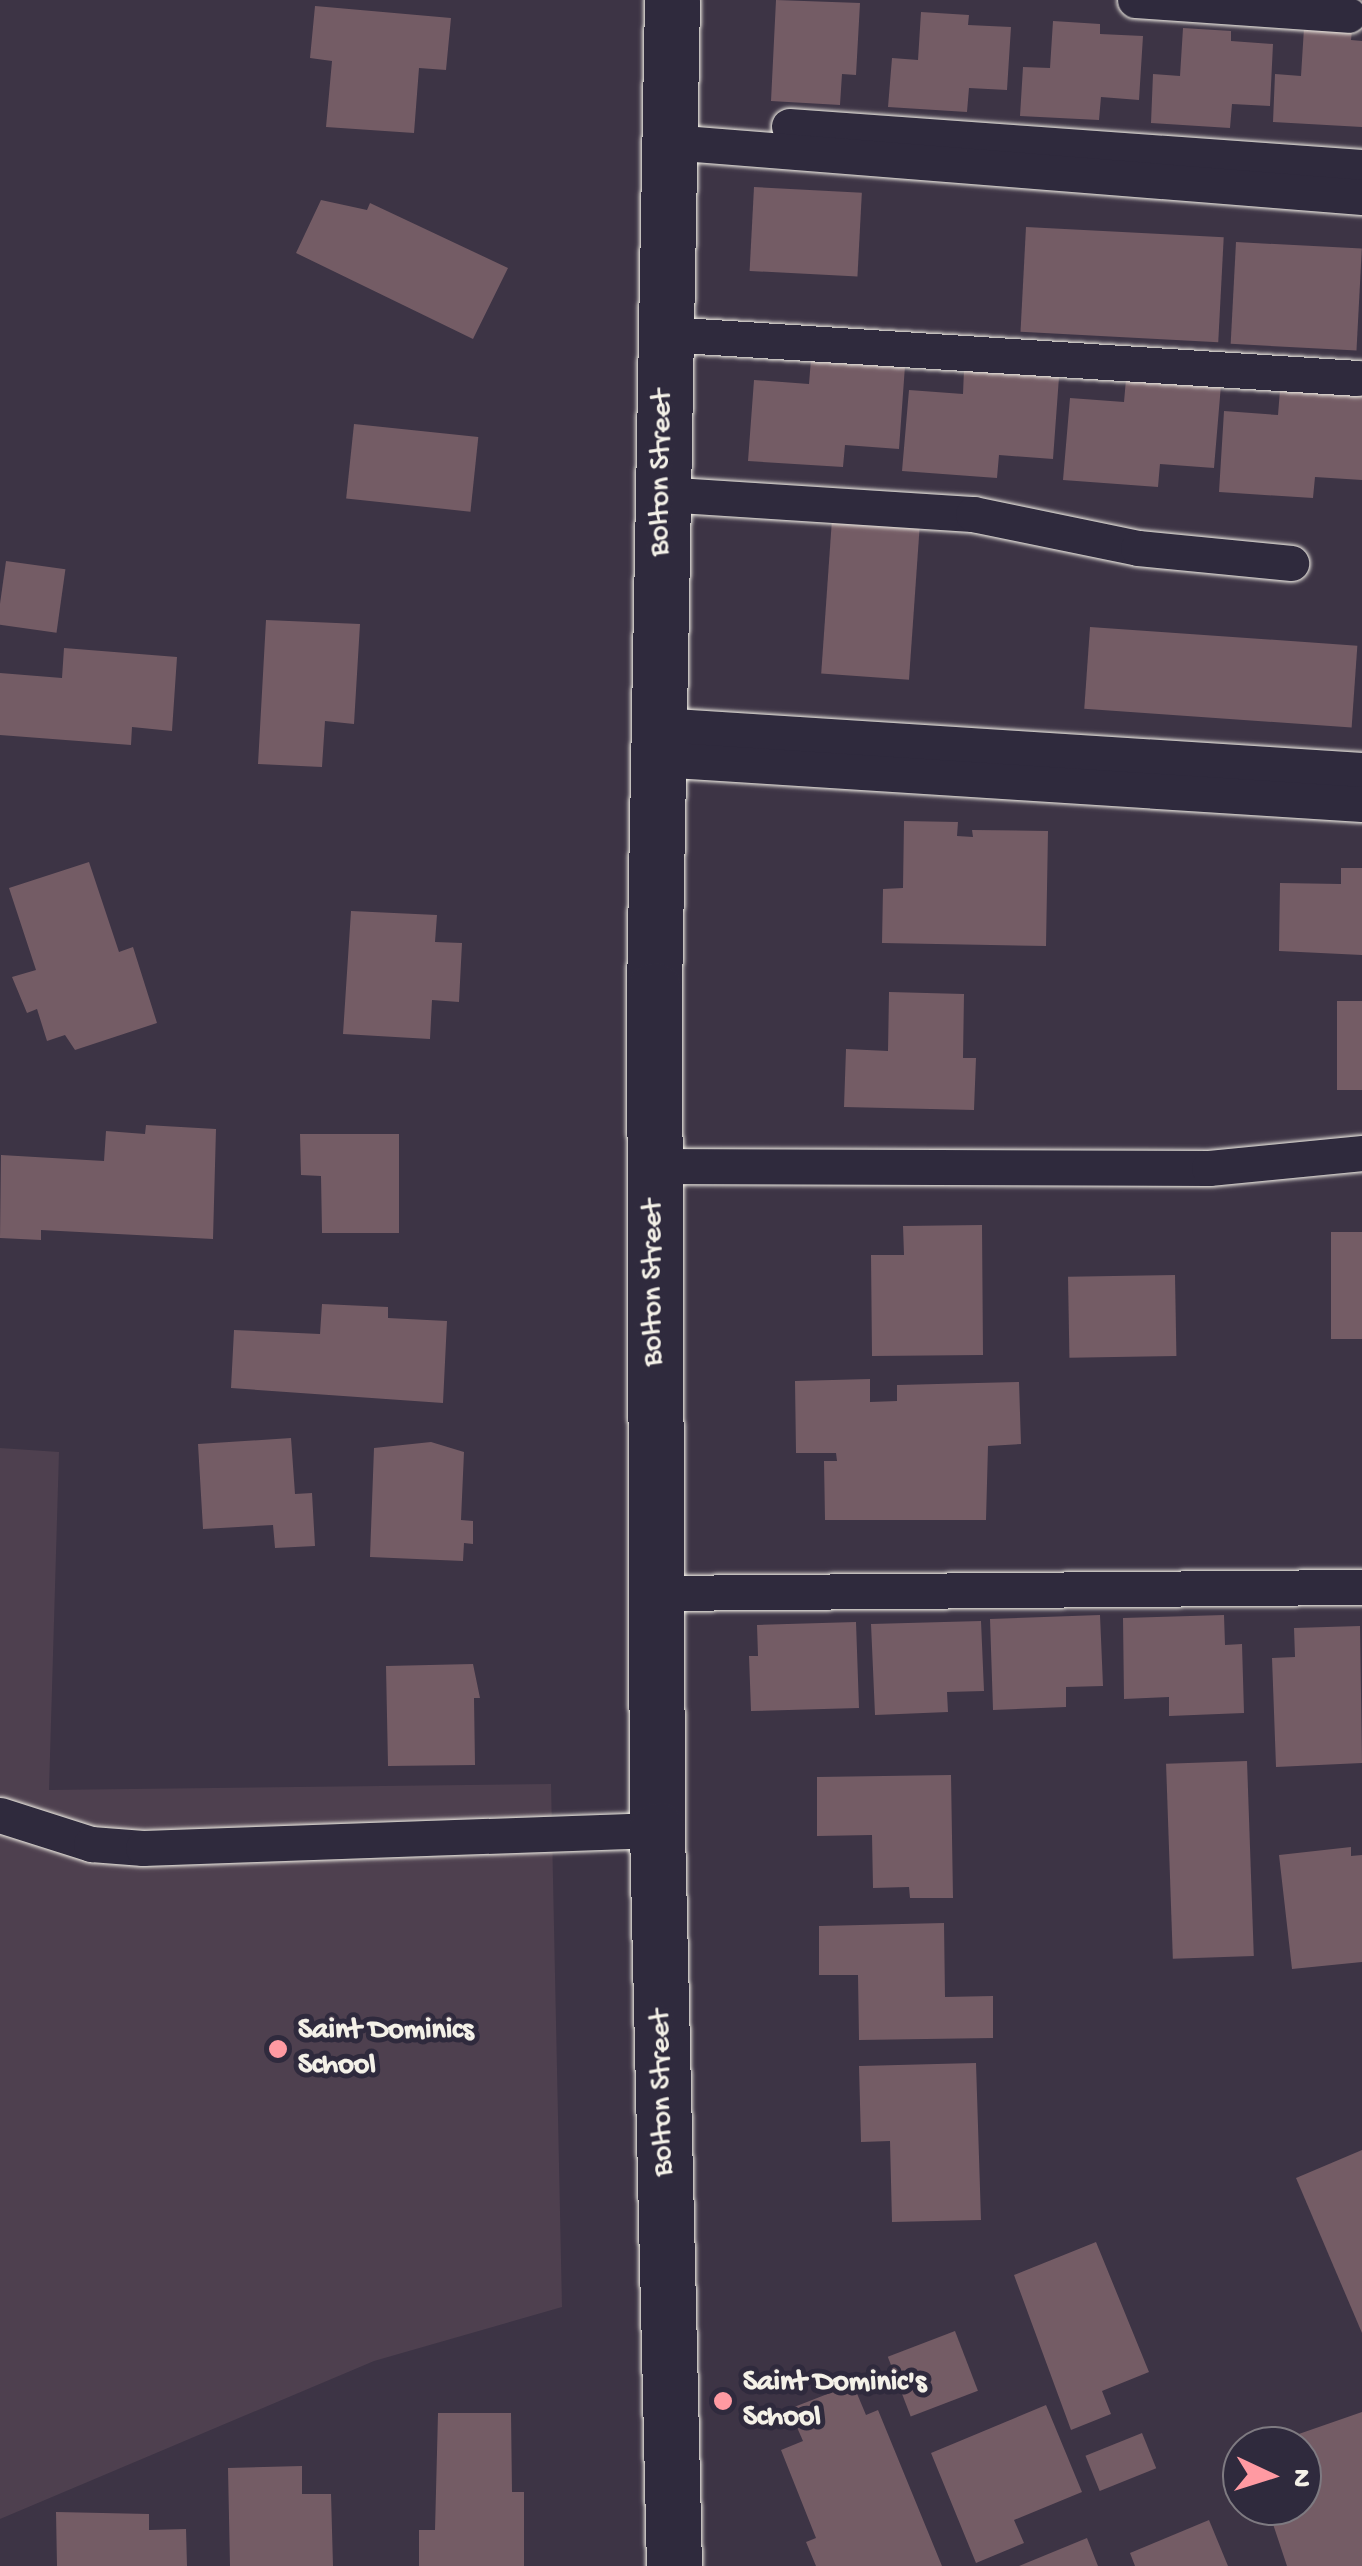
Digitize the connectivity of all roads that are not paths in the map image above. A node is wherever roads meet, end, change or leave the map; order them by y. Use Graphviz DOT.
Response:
graph roads {
  1 [pos="672,0"];
  2 [pos="1135,0"];
  3 [pos="1348,15"];
  4 [pos="670,130"];
  5 [pos="1362,166"];
  6 [pos="1362,197"];
  7 [pos="666,334"];
  8 [pos="1358,378"];
  9 [pos="662,494"];
  10 [pos="1291,563"];
  11 [pos="658,742"];
  12 [pos="1362,770"];
  13 [pos="1362,804"];
  14 [pos="1362,1153"];
  15 [pos="654,1166"];
  16 [pos="1362,1587"];
  17 [pos="656,1594"];
  18 [pos="0,1815"];
  19 [pos="657,1830"];
  20 [pos="674,2566"];
  1 -- 4 [label="main road, Bolton Street"];
  2 -- 3 [label="lane"];
  4 -- 5 [label="lane"];
  4 -- 6 [label="lane"];
  4 -- 7 [label="main road, Bolton Street"];
  7 -- 8 [label="lane"];
  7 -- 9 [label="main road, Bolton Street"];
  9 -- 10 [label="lane"];
  9 -- 11 [label="main road, Bolton Street"];
  11 -- 12 [label="lane"];
  11 -- 13 [label="lane"];
  11 -- 15 [label="main road, Bolton Street"];
  14 -- 15 [label="lane"];
  15 -- 17 [label="main road, Bolton Street"];
  16 -- 17 [label="lane"];
  17 -- 19 [label="main road, Bolton Street"];
  18 -- 19 [label="lane"];
  19 -- 20 [label="main road, Bolton Street"];
}
